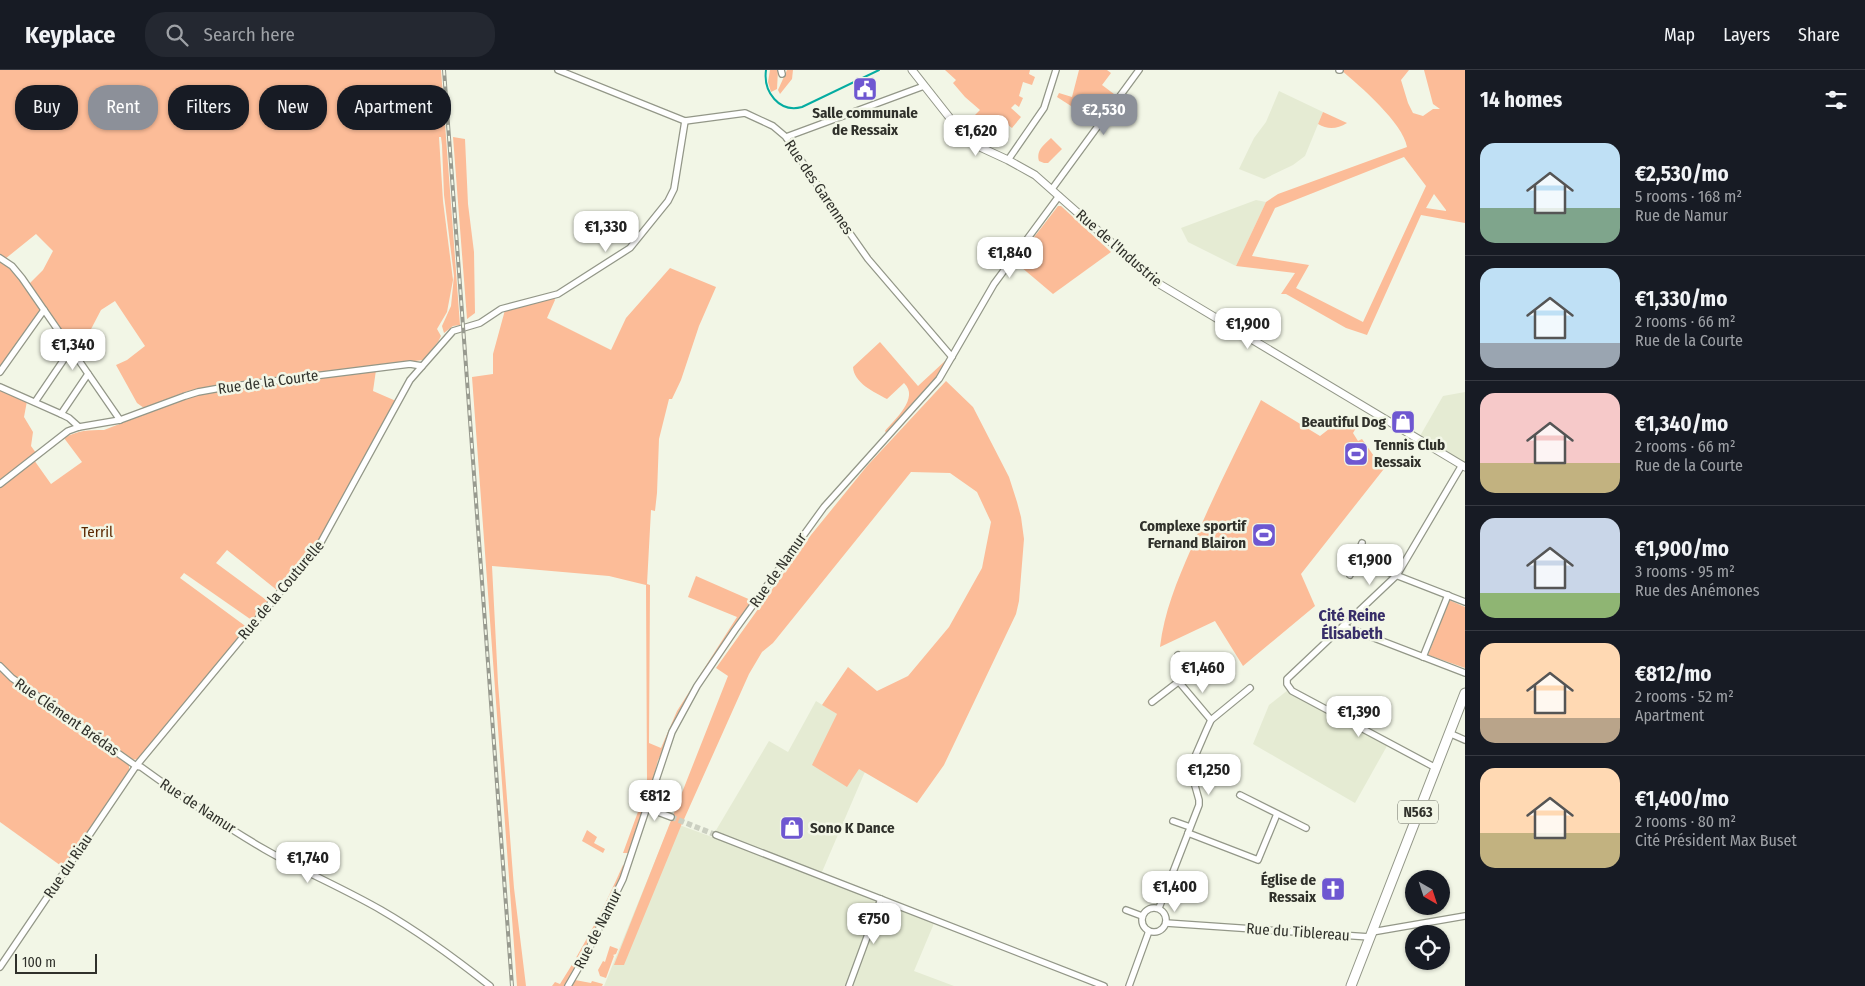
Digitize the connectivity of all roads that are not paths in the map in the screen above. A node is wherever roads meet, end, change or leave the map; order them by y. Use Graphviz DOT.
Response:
graph roads {
  1 [pos="558,70"];
  2 [pos="912,70"];
  3 [pos="1056,70"];
  4 [pos="1139,70"];
  5 [pos="924,86"];
  6 [pos="685,121"];
  7 [pos="786,137"];
  8 [pos="1008,160"];
  9 [pos="1052,190"];
  10 [pos="1059,196"];
  11 [pos="0,258"];
  12 [pos="44,310"];
  13 [pos="70,349"];
  14 [pos="952,357"];
  15 [pos="422,366"];
  16 [pos="0,372"];
  17 [pos="88,374"];
  18 [pos="0,387"];
  19 [pos="35,402"];
  20 [pos="61,414"];
  21 [pos="120,420"];
  22 [pos="79,427"];
  23 [pos="1464,466"];
  24 [pos="0,484"];
  25 [pos="1362,542"];
  26 [pos="1357,560"];
  27 [pos="1350,575"];
  28 [pos="1397,575"];
  29 [pos="1448,595"];
  30 [pos="1465,602"];
  31 [pos="1343,626"];
  32 [pos="1178,655"];
  33 [pos="1423,656"];
  34 [pos="0,666"];
  35 [pos="1465,673"];
  36 [pos="1179,682"];
  37 [pos="1250,688"];
  38 [pos="1465,693"];
  39 [pos="1152,702"];
  40 [pos="1211,720"];
  41 [pos="1449,733"];
  42 [pos="1465,740"];
  43 [pos="136,766"];
  44 [pos="1436,768"];
  45 [pos="1240,795"];
  46 [pos="647,808"];
  47 [pos="1277,814"];
  48 [pos="671,817"];
  49 [pos="1173,820"];
  50 [pos="1306,828"];
  51 [pos="1189,830"];
  52 [pos="716,835"];
  53 [pos="881,900"];
  54 [pos="1159,908"];
  55 [pos="1126,910"];
  56 [pos="1142,916"];
  57 [pos="1465,916"];
  58 [pos="1166,923"];
  59 [pos="1150,931"];
  60 [pos="1371,934"];
  61 [pos="0,967"];
  62 [pos="490,986"];
  63 [pos="568,986"];
  64 [pos="849,986"];
  65 [pos="1104,986"];
  66 [pos="1129,986"];
  67 [pos="1351,986"];
  1 -- 6 [label="street"];
  2 -- 5 [label="street, Rue de l'Industrie"];
  3 -- 8 [label="street"];
  4 -- 9 [label="street"];
  5 -- 7 [label="street"];
  5 -- 8 [label="street, Rue de l'Industrie"];
  6 -- 7 [label="street, Rue des Garennes"];
  6 -- 15 [label="street, Rue de la Couturelle"];
  7 -- 14 [label="street, Rue des Garennes"];
  8 -- 9 [label="street, Rue de l'Industrie"];
  9 -- 10 [label="street, Rue de l'Industrie"];
  10 -- 14 [label="street, Rue de Namur"];
  10 -- 23 [label="street, Rue de l'Industrie"];
  11 -- 12 [label="street"];
  12 -- 13 [label="street"];
  12 -- 16 [label="street"];
  13 -- 17 [label="street"];
  13 -- 19 [label="street"];
  14 -- 46 [label="street, Rue de Namur"];
  15 -- 21 [label="street, Rue de la Courte"];
  15 -- 43 [label="street, Rue de la Couturelle"];
  17 -- 20 [label="street"];
  17 -- 21 [label="street"];
  18 -- 19 [label="street"];
  19 -- 20 [label="street"];
  20 -- 22 [label="street"];
  21 -- 22 [label="street, Rue de la Courte"];
  22 -- 24 [label="street, Rue de la Courte"];
  23 -- 28 [label="street"];
  25 -- 26 [label="street"];
  26 -- 27 [label="street"];
  26 -- 28 [label="street"];
  28 -- 29 [label="street"];
  28 -- 31 [label="street"];
  29 -- 30 [label="street"];
  29 -- 33 [label="street"];
  31 -- 33 [label="street"];
  31 -- 44 [label="street"];
  32 -- 36 [label="street"];
  33 -- 35 [label="street"];
  34 -- 43 [label="street, Rue Clément Brédas"];
  36 -- 39 [label="street"];
  36 -- 40 [label="street"];
  37 -- 40 [label="street"];
  38 -- 41 [label="main road, N563"];
  40 -- 51 [label="street"];
  41 -- 42 [label="street"];
  41 -- 44 [label="main road, N563"];
  43 -- 61 [label="street, Rue du Riau"];
  43 -- 62 [label="street, Rue de Namur"];
  44 -- 60 [label="main road, N563"];
  45 -- 47 [label="street"];
  46 -- 48 [label="street"];
  46 -- 63 [label="street, Rue de Namur"];
  47 -- 50 [label="street"];
  47 -- 51 [label="street"];
  49 -- 51 [label="street"];
  51 -- 54 [label="street"];
  52 -- 53 [label="street"];
  53 -- 64 [label="street"];
  53 -- 65 [label="street"];
  54 -- 56 [label="street"];
  54 -- 58 [label="street"];
  55 -- 56 [label="street"];
  56 -- 59 [label="street"];
  57 -- 60 [label="street, Rue du Tiblereau"];
  58 -- 59 [label="street"];
  58 -- 60 [label="street, Rue du Tiblereau"];
  59 -- 66 [label="street"];
  60 -- 67 [label="main road, N563"];
}
